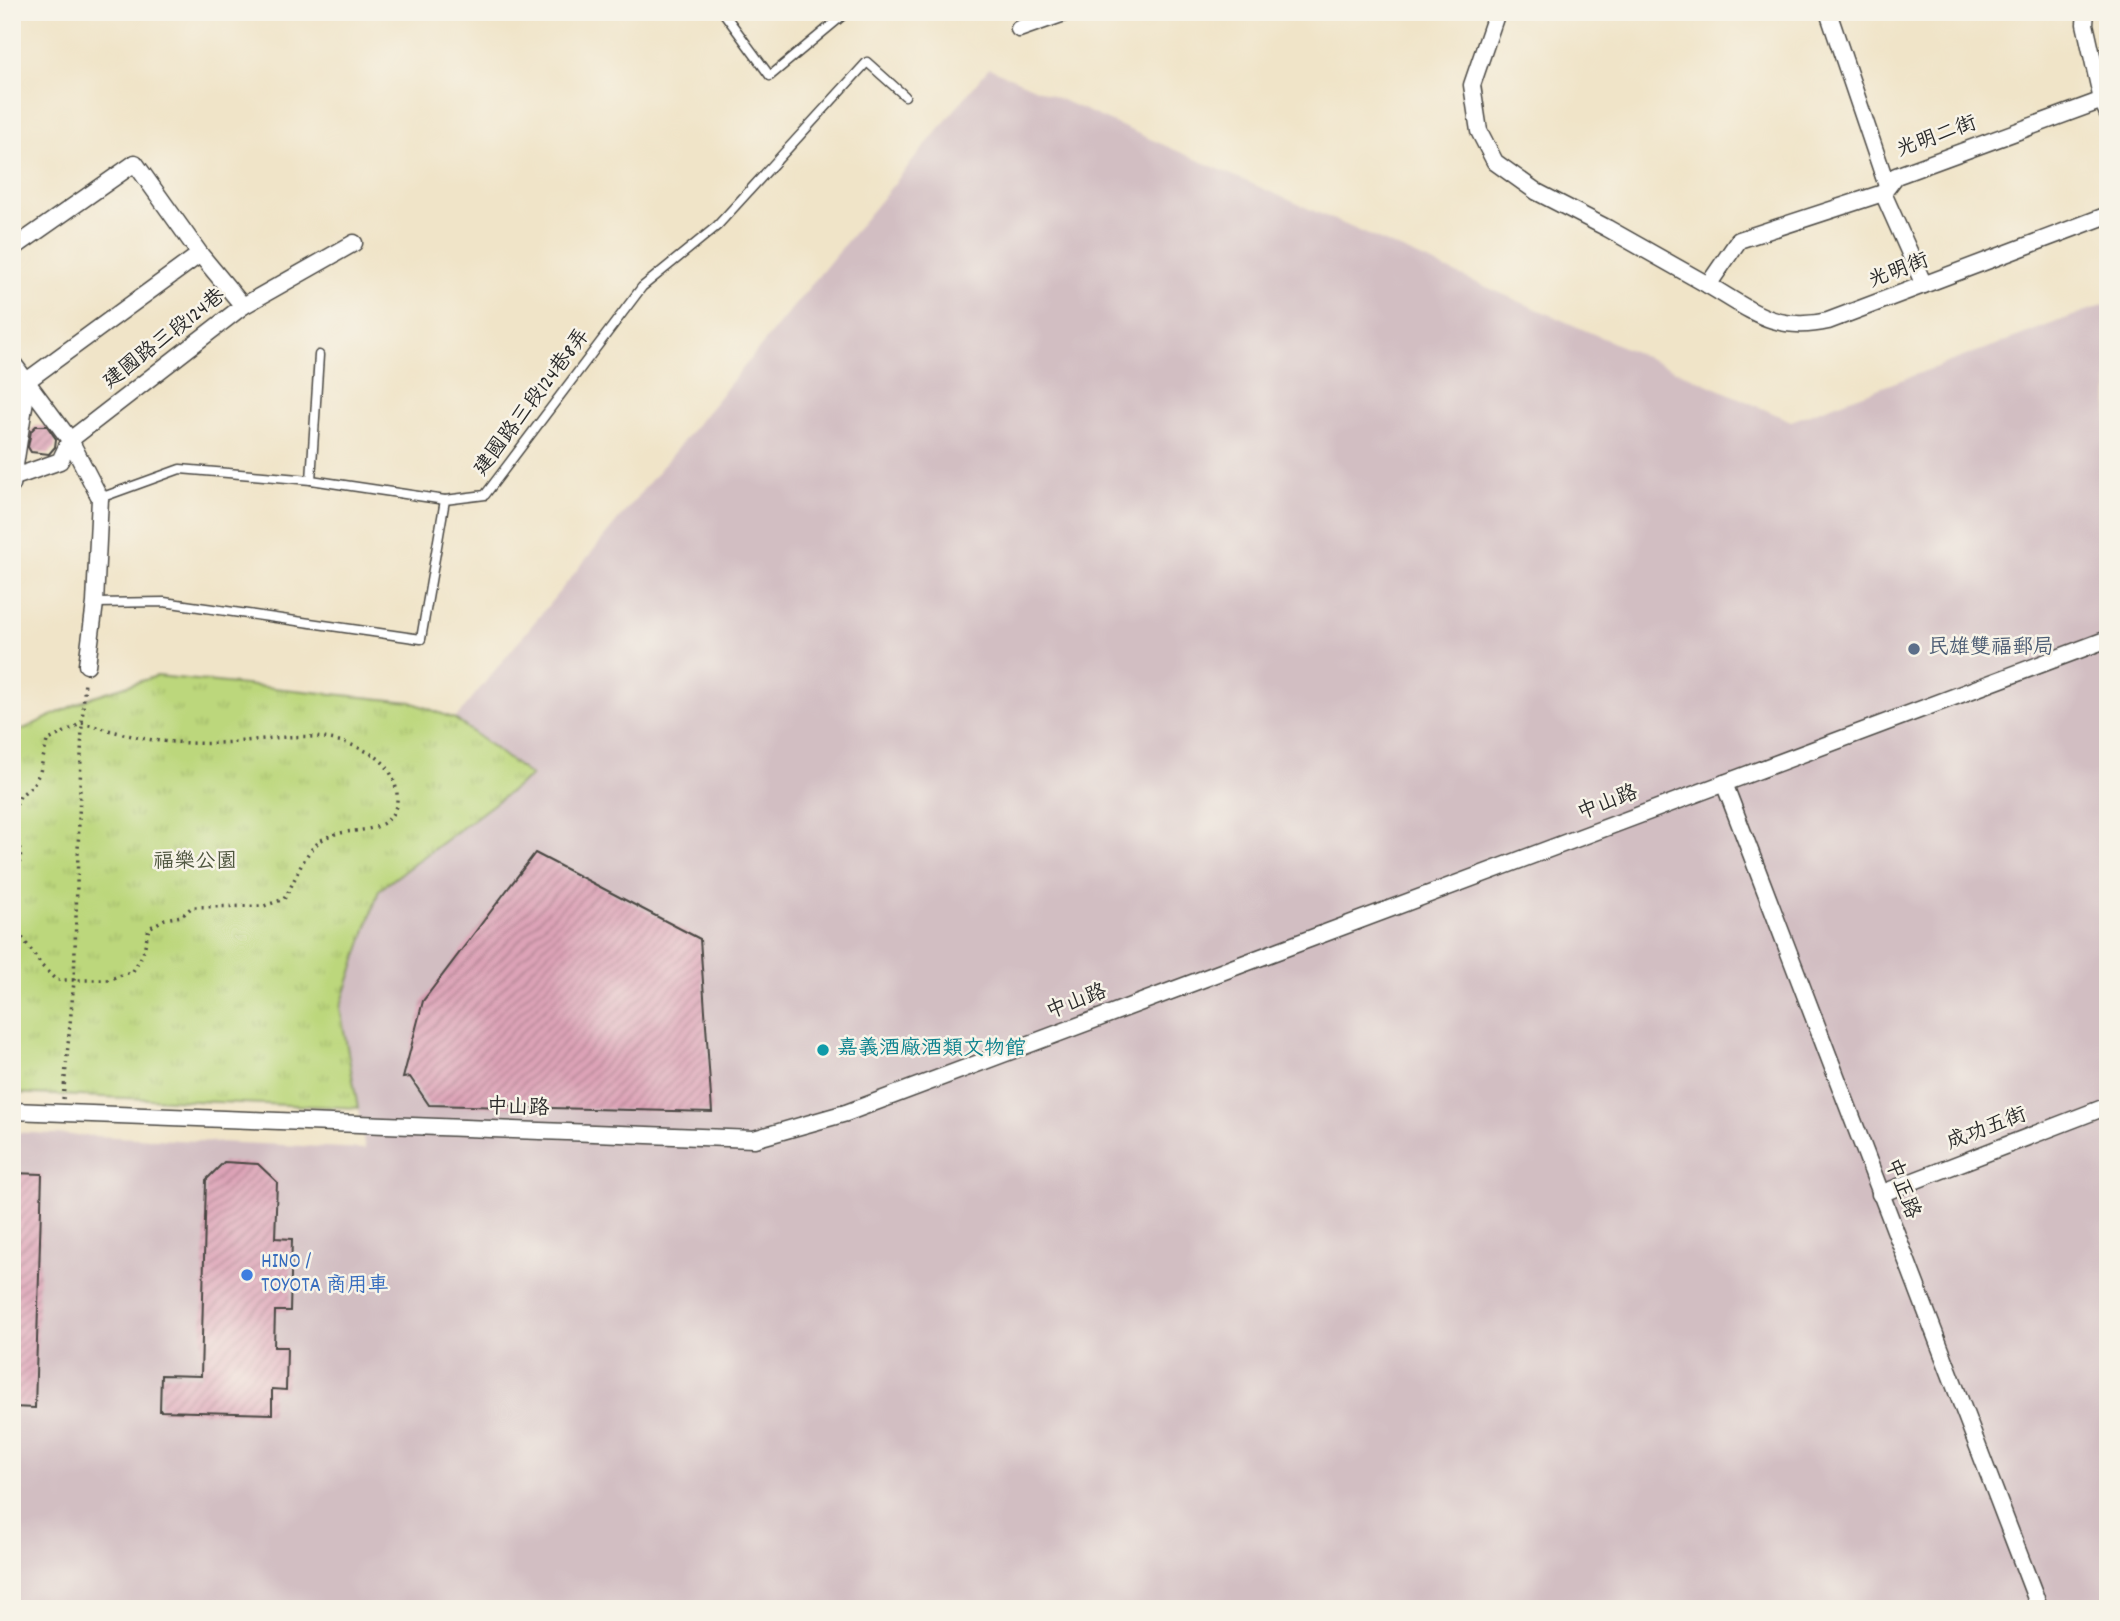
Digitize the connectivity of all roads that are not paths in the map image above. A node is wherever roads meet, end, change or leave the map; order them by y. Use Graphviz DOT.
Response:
graph roads {
  1 [pos="723,12"];
  2 [pos="847,12"];
  3 [pos="1067,12"];
  4 [pos="1497,12"];
  5 [pos="1828,12"];
  6 [pos="2086,12"];
  7 [pos="1019,29"];
  8 [pos="905,96"];
  9 [pos="2106,104"];
  10 [pos="1885,190"];
  11 [pos="2108,215"];
  12 [pos="354,243"];
  13 [pos="12,249"];
  14 [pos="201,254"];
  15 [pos="1708,285"];
  16 [pos="1924,285"];
  17 [pos="243,306"];
  18 [pos="319,355"];
  19 [pos="12,362"];
  20 [pos="28,380"];
  21 [pos="70,440"];
  22 [pos="12,478"];
  23 [pos="311,480"];
  24 [pos="12,485"];
  25 [pos="100,498"];
  26 [pos="444,500"];
  27 [pos="95,603"];
  28 [pos="2108,639"];
  29 [pos="87,664"];
  30 [pos="1724,783"];
  31 [pos="2108,1106"];
  32 [pos="12,1111"];
  33 [pos="1880,1194"];
  34 [pos="2040,1609"];
  1 -- 2 [label="lane"];
  3 -- 7 [label="street"];
  4 -- 15 [label="street, 光明街"];
  5 -- 10 [label="street"];
  6 -- 9 [label="street"];
  8 -- 26 [label="lane, 建國路三段124巷8弄"];
  9 -- 10 [label="street, 光明二街"];
  10 -- 15 [label="street, 光明二街"];
  10 -- 16 [label="street"];
  11 -- 16 [label="street, 光明街"];
  12 -- 17 [label="street, 建國路三段124巷"];
  13 -- 14 [label="street"];
  14 -- 17 [label="street"];
  14 -- 20 [label="street"];
  15 -- 16 [label="street, 光明街"];
  17 -- 21 [label="street, 建國路三段124巷"];
  18 -- 23 [label="lane"];
  19 -- 20 [label="street"];
  20 -- 21 [label="street"];
  20 -- 22 [label="street"];
  21 -- 22 [label="street, 建國路三段124巷"];
  21 -- 25 [label="street"];
  22 -- 24 [label="street"];
  23 -- 25 [label="lane"];
  23 -- 26 [label="lane"];
  25 -- 27 [label="street"];
  26 -- 27 [label="lane"];
  27 -- 29 [label="street"];
  28 -- 30 [label="street, 中山路"];
  30 -- 32 [label="street, 中山路"];
  30 -- 33 [label="street, 中正路"];
  31 -- 33 [label="street, 成功五街"];
  33 -- 34 [label="street, 中正路"];
}
